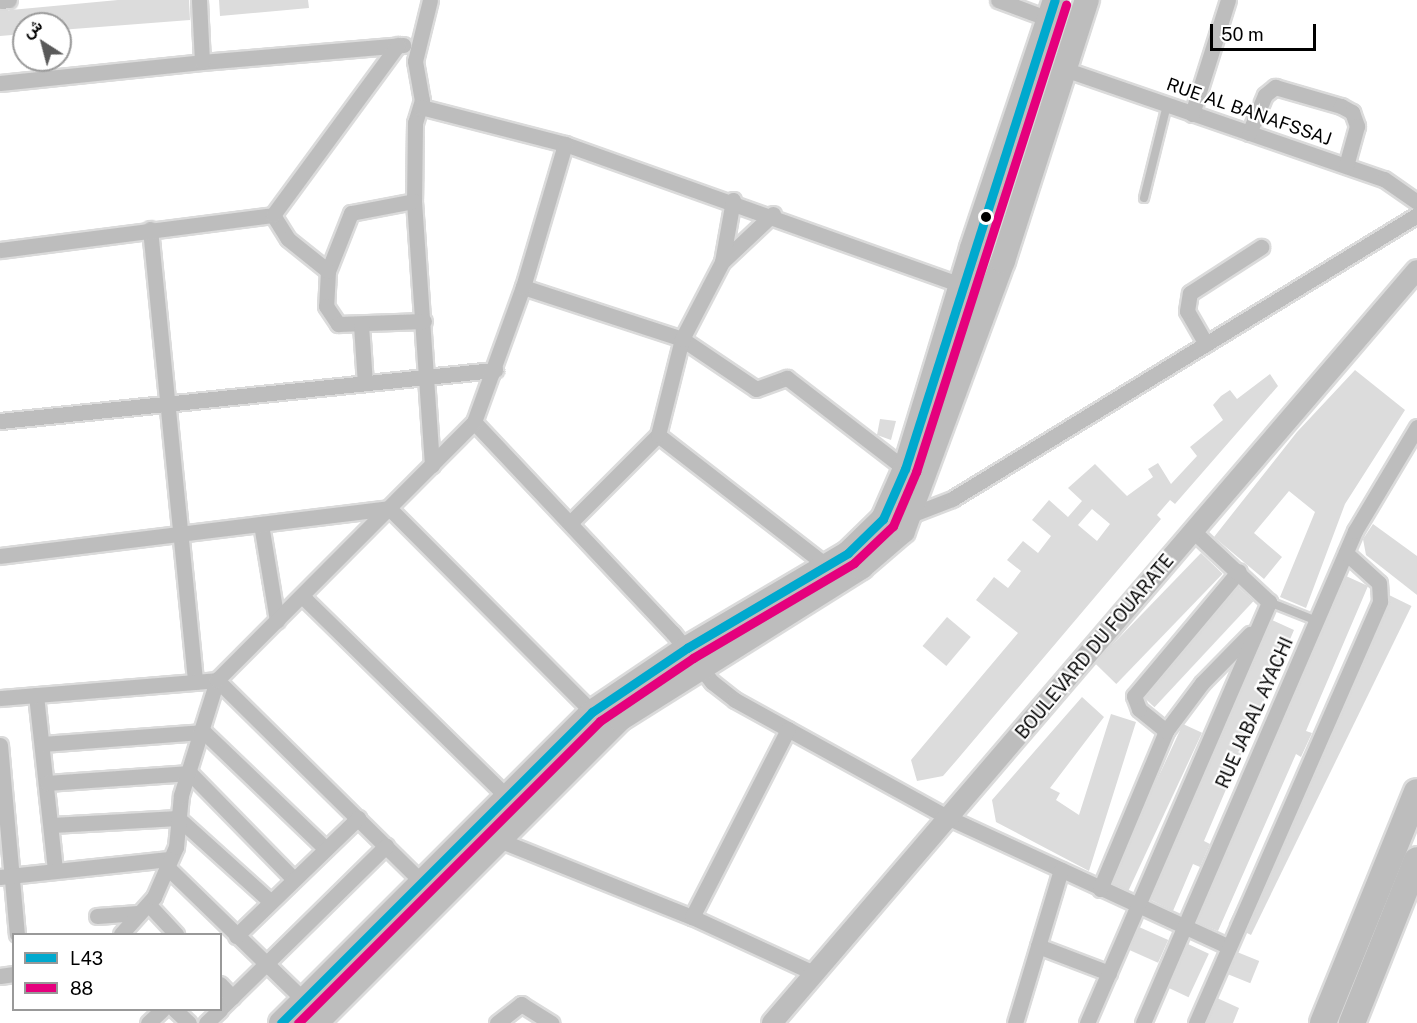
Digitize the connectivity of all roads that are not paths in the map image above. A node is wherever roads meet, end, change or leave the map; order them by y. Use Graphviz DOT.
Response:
graph roads {
  1 [pos="9,0"];
  2 [pos="199,0"];
  3 [pos="429,0"];
  4 [pos="998,0"];
  5 [pos="1087,0"];
  6 [pos="1228,0"];
  7 [pos="0,1"];
  8 [pos="1052,9"];
  9 [pos="419,44"];
  10 [pos="398,45"];
  11 [pos="202,62"];
  12 [pos="1064,69"];
  13 [pos="0,83"];
  14 [pos="1167,105"];
  15 [pos="421,107"];
  16 [pos="1192,114"];
  17 [pos="1249,133"];
  18 [pos="565,144"];
  19 [pos="1346,166"];
  20 [pos="1144,198"];
  21 [pos="733,200"];
  22 [pos="414,201"];
  23 [pos="1417,202"];
  24 [pos="773,214"];
  25 [pos="273,215"];
  26 [pos="1417,215"];
  27 [pos="150,229"];
  28 [pos="1261,247"];
  29 [pos="0,250"];
  30 [pos="722,262"];
  31 [pos="1417,270"];
  32 [pos="328,271"];
  33 [pos="964,285"];
  34 [pos="522,287"];
  35 [pos="990,295"];
  36 [pos="424,321"];
  37 [pos="361,325"];
  38 [pos="682,339"];
  39 [pos="1206,344"];
  40 [pos="495,370"];
  41 [pos="428,377"];
  42 [pos="365,383"];
  43 [pos="171,403"];
  44 [pos="0,421"];
  45 [pos="474,422"];
  46 [pos="1417,427"];
  47 [pos="658,435"];
  48 [pos="432,465"];
  49 [pos="905,469"];
  50 [pos="389,508"];
  51 [pos="913,514"];
  52 [pos="570,523"];
  53 [pos="261,524"];
  54 [pos="1192,531"];
  55 [pos="183,533"];
  56 [pos="1346,553"];
  57 [pos="0,556"];
  58 [pos="827,566"];
  59 [pos="1239,571"];
  60 [pos="302,596"];
  61 [pos="1269,602"];
  62 [pos="277,621"];
  63 [pos="1317,621"];
  64 [pos="1257,627"];
  65 [pos="692,657"];
  66 [pos="217,680"];
  67 [pos="195,682"];
  68 [pos="36,694"];
  69 [pos="0,698"];
  70 [pos="592,712"];
  71 [pos="788,729"];
  72 [pos="1166,731"];
  73 [pos="204,732"];
  74 [pos="43,744"];
  75 [pos="0,745"];
  76 [pos="190,773"];
  77 [pos="47,783"];
  78 [pos="1417,792"];
  79 [pos="507,797"];
  80 [pos="178,818"];
  81 [pos="358,818"];
  82 [pos="949,818"];
  83 [pos="52,825"];
  84 [pos="499,840"];
  85 [pos="386,846"];
  86 [pos="325,849"];
  87 [pos="1417,860"];
  88 [pos="167,863"];
  89 [pos="55,869"];
  90 [pos="1061,870"];
  91 [pos="7,876"];
  92 [pos="293,878"];
  93 [pos="422,882"];
  94 [pos="1378,882"];
  95 [pos="1100,889"];
  96 [pos="271,902"];
  97 [pos="1139,908"];
  98 [pos="143,909"];
  99 [pos="97,916"];
  100 [pos="693,917"];
  101 [pos="1184,927"];
  102 [pos="17,933"];
  103 [pos="123,933"];
  104 [pos="175,933"];
  105 [pos="236,936"];
  106 [pos="1038,946"];
  107 [pos="1229,947"];
  108 [pos="268,964"];
  109 [pos="814,972"];
  110 [pos="1109,973"];
  111 [pos="222,986"];
  112 [pos="232,997"];
  113 [pos="304,1000"];
  114 [pos="222,1007"];
  115 [pos="161,1011"];
  116 [pos="176,1011"];
  117 [pos="218,1011"];
  118 [pos="1355,1018"];
  119 [pos="148,1023"];
  120 [pos="189,1023"];
  121 [pos="206,1023"];
  122 [pos="281,1023"];
  123 [pos="316,1023"];
  124 [pos="497,1023"];
  125 [pos="552,1023"];
  126 [pos="772,1023"];
  127 [pos="1015,1023"];
  128 [pos="1087,1023"];
  129 [pos="1143,1023"];
  130 [pos="1196,1023"];
  131 [pos="1312,1023"];
  132 [pos="1323,1023"];
  1 -- 7 [label="street"];
  2 -- 11 [label="street"];
  3 -- 9 [label="street"];
  4 -- 8 [label="street"];
  5 -- 12 [label="main road"];
  6 -- 16 [label="street"];
  8 -- 33 [label="main road"];
  9 -- 10 [label="street"];
  9 -- 15 [label="street"];
  10 -- 11 [label="street"];
  10 -- 25 [label="street"];
  11 -- 13 [label="street"];
  12 -- 14 [label="street, RUE AL BANAFSSAJ"];
  12 -- 35 [label="main road"];
  14 -- 16 [label="street, RUE AL BANAFSSAJ"];
  14 -- 20 [label="lane"];
  15 -- 18 [label="street"];
  15 -- 22 [label="street"];
  16 -- 17 [label="street, RUE AL BANAFSSAJ"];
  17 -- 19 [label="street, RUE AL BANAFSSAJ"];
  17 -- 19 [label="street"];
  18 -- 21 [label="street"];
  18 -- 34 [label="street"];
  19 -- 23 [label="street, RUE AL BANAFSSAJ"];
  21 -- 24 [label="street"];
  21 -- 30 [label="street"];
  22 -- 32 [label="street"];
  22 -- 36 [label="street"];
  24 -- 30 [label="street"];
  24 -- 33 [label="street"];
  25 -- 27 [label="street"];
  25 -- 32 [label="street"];
  26 -- 39 [label="street"];
  27 -- 29 [label="street"];
  27 -- 43 [label="street"];
  28 -- 39 [label="street"];
  30 -- 38 [label="street"];
  31 -- 54 [label="street, BOULEVARD DU FOUARATE"];
  32 -- 37 [label="street"];
  33 -- 35 [label="street"];
  33 -- 49 [label="main road"];
  34 -- 38 [label="street"];
  34 -- 40 [label="street"];
  35 -- 51 [label="main road"];
  36 -- 37 [label="street"];
  36 -- 41 [label="street"];
  37 -- 42 [label="street"];
  38 -- 47 [label="street"];
  38 -- 49 [label="street"];
  39 -- 51 [label="street"];
  40 -- 41 [label="street"];
  40 -- 45 [label="street"];
  41 -- 42 [label="street"];
  41 -- 48 [label="street"];
  42 -- 43 [label="street"];
  43 -- 44 [label="street"];
  43 -- 55 [label="street"];
  45 -- 48 [label="street"];
  45 -- 52 [label="street"];
  46 -- 56 [label="street, RUE JABAL AYACHI"];
  47 -- 52 [label="street"];
  47 -- 58 [label="street"];
  48 -- 50 [label="street"];
  49 -- 58 [label="main road"];
  50 -- 53 [label="street"];
  50 -- 60 [label="street"];
  50 -- 70 [label="street"];
  51 -- 65 [label="main road"];
  52 -- 65 [label="street"];
  53 -- 55 [label="street"];
  53 -- 62 [label="street"];
  54 -- 59 [label="street"];
  54 -- 82 [label="street, BOULEVARD DU FOUARATE"];
  55 -- 57 [label="street"];
  55 -- 67 [label="street"];
  56 -- 63 [label="street, RUE JABAL AYACHI"];
  56 -- 107 [label="street"];
  58 -- 65 [label="main road"];
  59 -- 61 [label="street"];
  59 -- 72 [label="street"];
  60 -- 62 [label="street"];
  60 -- 79 [label="street"];
  61 -- 63 [label="lane"];
  61 -- 64 [label="street"];
  62 -- 66 [label="street"];
  63 -- 101 [label="street, RUE JABAL AYACHI"];
  64 -- 72 [label="street"];
  64 -- 97 [label="street"];
  65 -- 70 [label="main road"];
  65 -- 71 [label="street"];
  65 -- 84 [label="main road"];
  66 -- 67 [label="street"];
  66 -- 73 [label="street"];
  66 -- 81 [label="street"];
  67 -- 68 [label="street"];
  68 -- 69 [label="street"];
  68 -- 74 [label="street"];
  70 -- 79 [label="main road"];
  71 -- 82 [label="street"];
  71 -- 100 [label="street"];
  72 -- 95 [label="street"];
  73 -- 74 [label="street"];
  73 -- 76 [label="street"];
  73 -- 86 [label="street"];
  74 -- 77 [label="street"];
  75 -- 91 [label="street"];
  76 -- 77 [label="street"];
  76 -- 80 [label="street"];
  76 -- 92 [label="street"];
  77 -- 83 [label="street"];
  78 -- 94 [label="highway"];
  79 -- 93 [label="main road"];
  80 -- 83 [label="street"];
  80 -- 88 [label="street"];
  80 -- 96 [label="street"];
  81 -- 85 [label="street"];
  81 -- 86 [label="street"];
  82 -- 90 [label="street"];
  82 -- 109 [label="street, BOULEVARD DU FOUARATE"];
  83 -- 89 [label="street"];
  84 -- 100 [label="street"];
  84 -- 123 [label="main road"];
  85 -- 93 [label="street"];
  85 -- 108 [label="street"];
  86 -- 92 [label="street"];
  87 -- 118 [label="highway"];
  88 -- 89 [label="street"];
  88 -- 98 [label="street"];
  88 -- 105 [label="street"];
  89 -- 91 [label="street"];
  90 -- 95 [label="street"];
  90 -- 106 [label="street"];
  91 -- 102 [label="street"];
  92 -- 96 [label="street"];
  93 -- 113 [label="main road"];
  94 -- 131 [label="highway"];
  94 -- 132 [label="highway"];
  95 -- 97 [label="street"];
  96 -- 105 [label="street"];
  97 -- 101 [label="street"];
  97 -- 110 [label="street"];
  98 -- 99 [label="street"];
  98 -- 103 [label="street"];
  98 -- 104 [label="street"];
  100 -- 109 [label="street"];
  101 -- 107 [label="street"];
  101 -- 129 [label="street, RUE JABAL AYACHI"];
  105 -- 108 [label="street"];
  106 -- 110 [label="street"];
  106 -- 127 [label="street"];
  107 -- 130 [label="street"];
  108 -- 112 [label="street"];
  108 -- 113 [label="street"];
  109 -- 126 [label="street, BOULEVARD DU FOUARATE"];
  110 -- 128 [label="street"];
  111 -- 112 [label="street"];
  112 -- 114 [label="street"];
  113 -- 122 [label="main road"];
  115 -- 119 [label="street"];
  116 -- 120 [label="street"];
  117 -- 121 [label="street"];
  124 -- 125 [label="street"];
}
